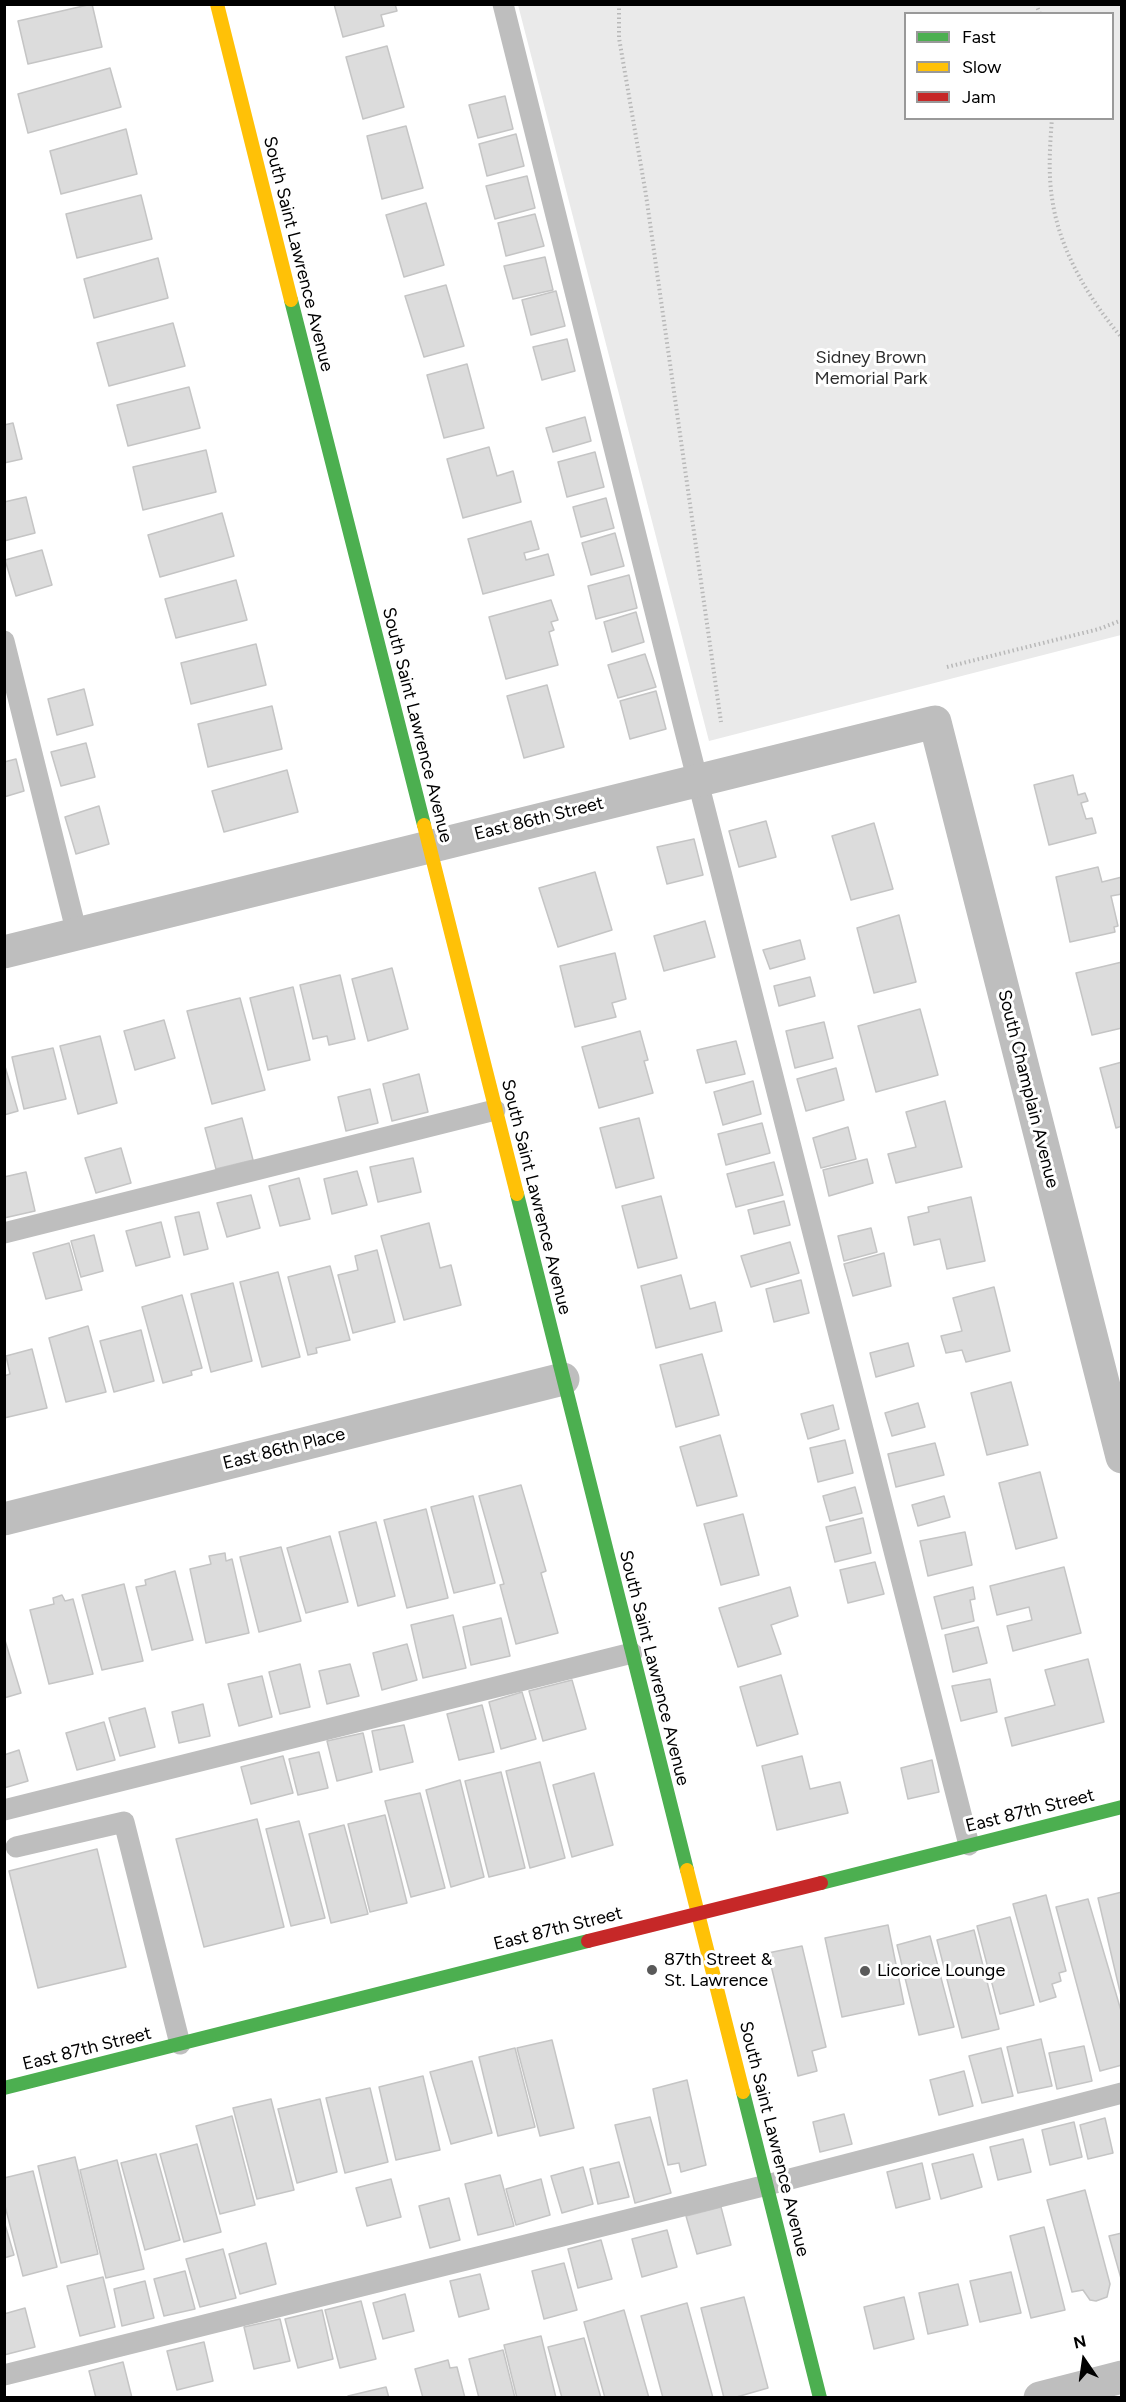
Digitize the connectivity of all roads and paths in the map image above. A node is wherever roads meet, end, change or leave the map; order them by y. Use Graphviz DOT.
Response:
graph roads {
  1 [pos="217,4"];
  2 [pos="503,4"];
  3 [pos="619,4"];
  4 [pos="1052,120"];
  5 [pos="1122,338"];
  6 [pos="1122,620"];
  7 [pos="4,641"];
  8 [pos="947,667"];
  9 [pos="721,722"];
  10 [pos="935,722"];
  11 [pos="698,780"];
  12 [pos="429,846"];
  13 [pos="77,934"];
  14 [pos="4,952"];
  15 [pos="495,1110"];
  16 [pos="4,1233"];
  17 [pos="563,1379"];
  18 [pos="1122,1457"];
  19 [pos="4,1519"];
  20 [pos="632,1653"];
  21 [pos="1122,1807"];
  22 [pos="4,1810"];
  23 [pos="969,1845"];
  24 [pos="16,1847"];
  25 [pos="697,1913"];
  26 [pos="180,2044"];
  27 [pos="4,2088"];
  28 [pos="1122,2093"];
  29 [pos="767,2185"];
  30 [pos="4,2375"];
  31 [pos="1122,2377"];
  32 [pos="820,2397"];
  33 [pos="1040,2397"];
  1 -- 12 [label="street, South Saint Lawrence Avenue"];
  2 -- 11 [label="lane"];
  3 -- 9 [label="path"];
  4 -- 5 [label="path"];
  6 -- 8 [label="path"];
  7 -- 13 [label="lane"];
  10 -- 11 [label="street, East 86th Street"];
  10 -- 18 [label="street, South Champlain Avenue"];
  11 -- 12 [label="street, East 86th Street"];
  11 -- 23 [label="lane"];
  12 -- 13 [label="street, East 86th Street"];
  12 -- 15 [label="street, South Saint Lawrence Avenue"];
  13 -- 14 [label="street, East 86th Street"];
  15 -- 16 [label="lane"];
  15 -- 17 [label="street, South Saint Lawrence Avenue"];
  17 -- 19 [label="street, East 86th Place"];
  17 -- 20 [label="street, South Saint Lawrence Avenue"];
  20 -- 22 [label="lane"];
  20 -- 25 [label="street, South Saint Lawrence Avenue"];
  21 -- 23 [label="street, East 87th Street"];
  23 -- 25 [label="street, East 87th Street"];
  24 -- 26 [label="lane"];
  25 -- 26 [label="street, East 87th Street"];
  25 -- 29 [label="street, South Saint Lawrence Avenue"];
  26 -- 27 [label="street, East 87th Street"];
  28 -- 29 [label="lane"];
  29 -- 30 [label="lane"];
  29 -- 32 [label="street, South Saint Lawrence Avenue"];
  31 -- 33 [label="street"];
}
